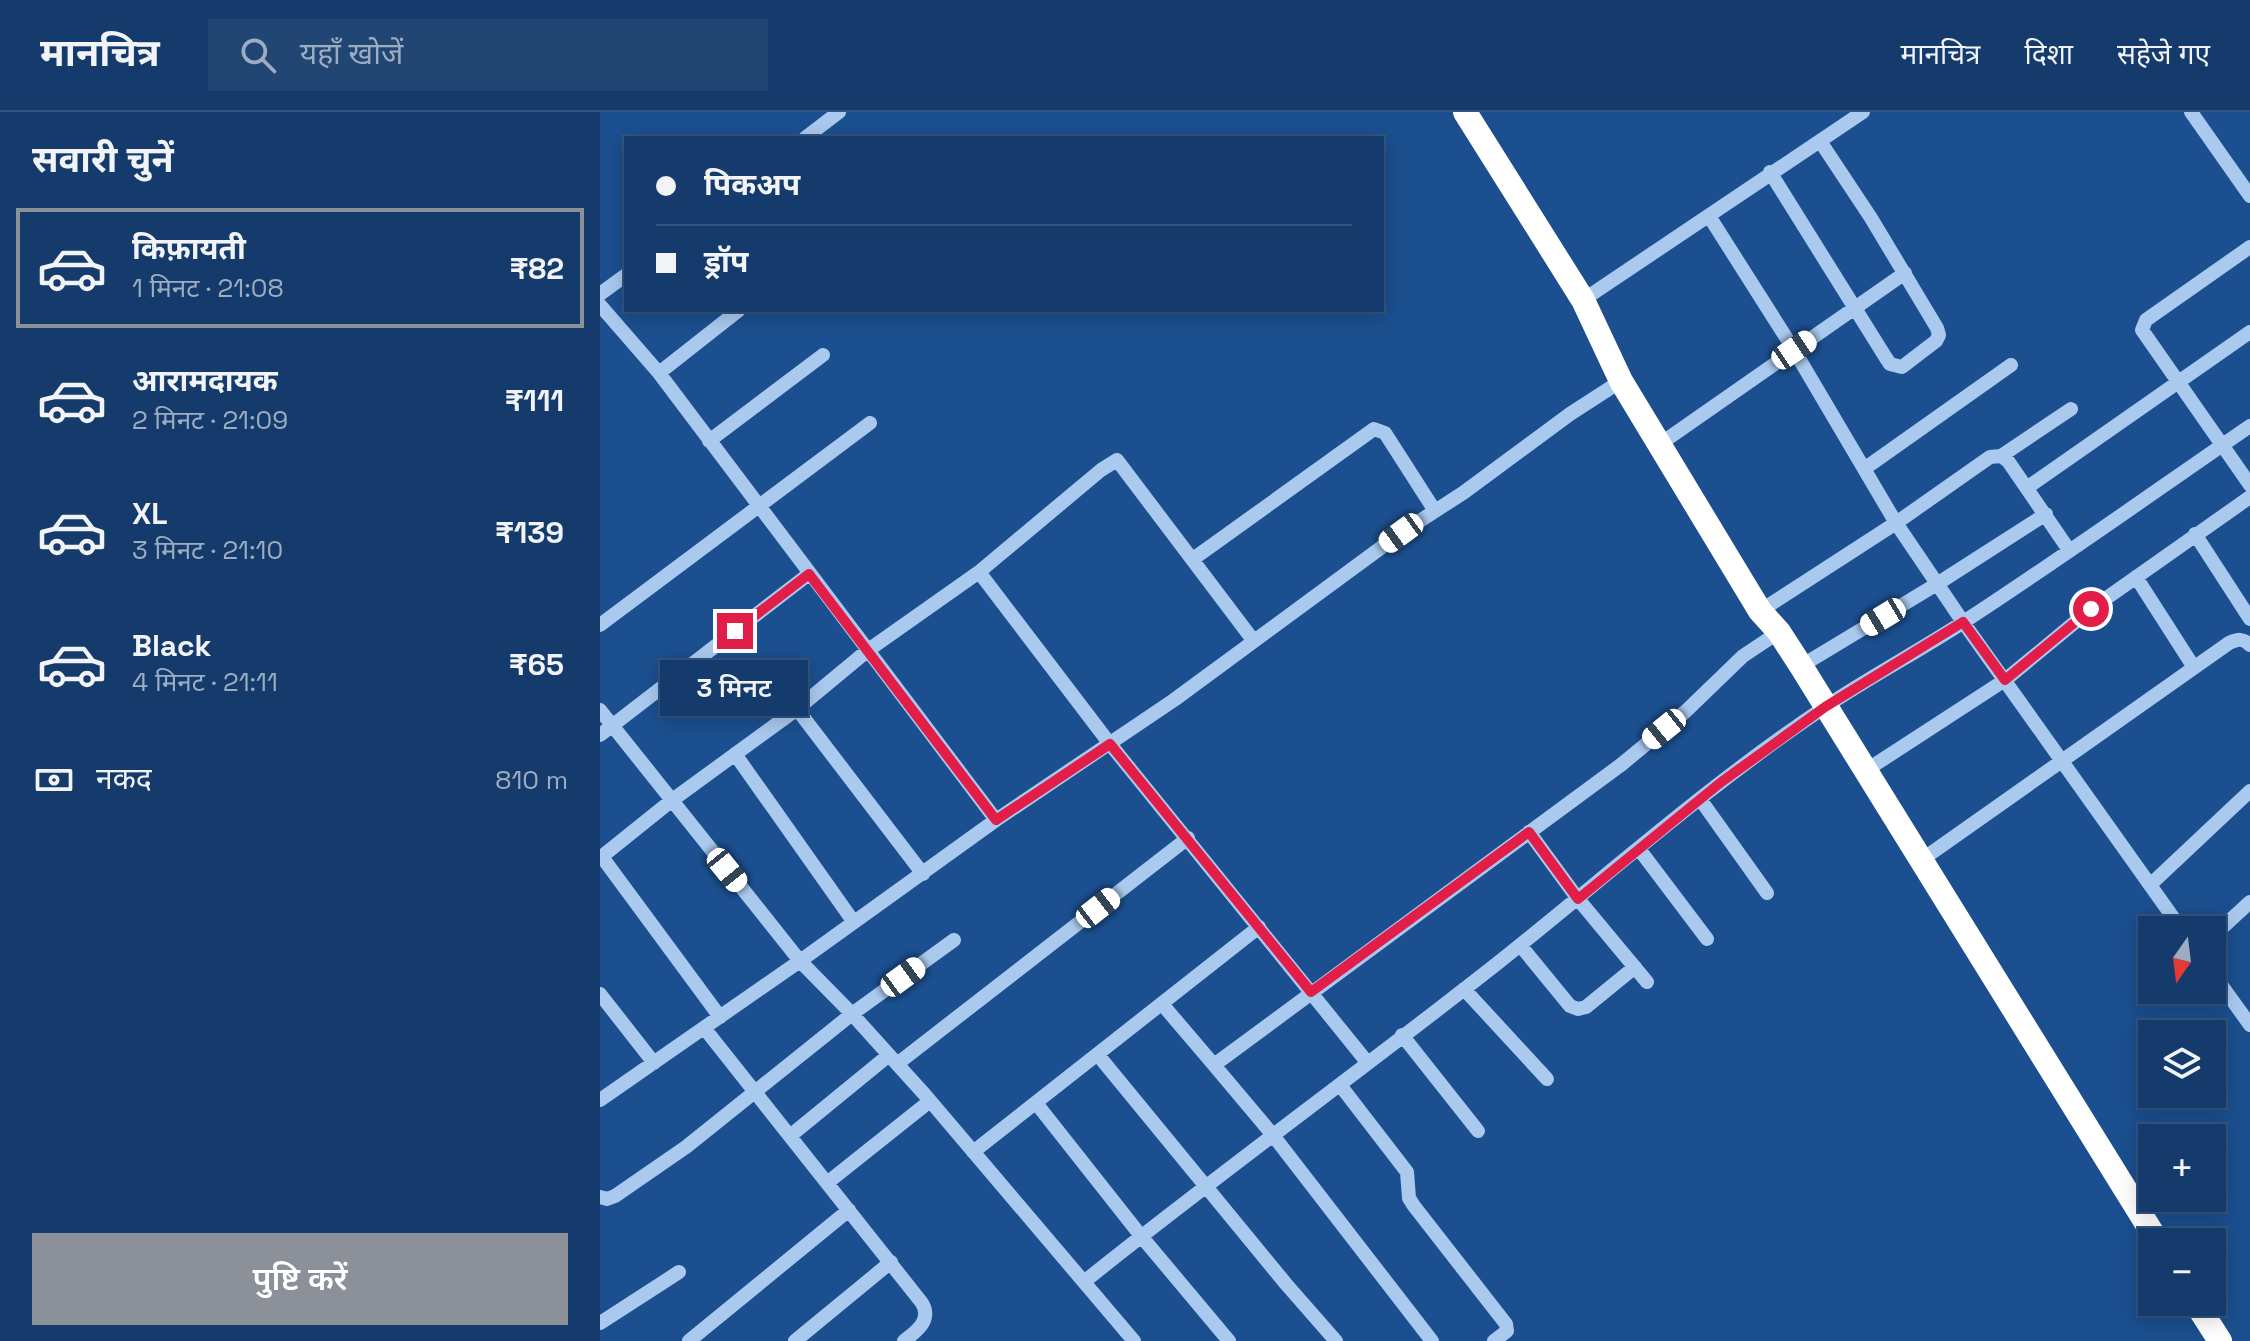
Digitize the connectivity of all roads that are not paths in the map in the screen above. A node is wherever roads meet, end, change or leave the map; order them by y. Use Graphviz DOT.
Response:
graph roads {
  1 [pos="839,112"];
  2 [pos="1465,112"];
  3 [pos="1863,112"];
  4 [pos="2195,113"];
  5 [pos="808,136"];
  6 [pos="1820,141"];
  7 [pos="1770,172"];
  8 [pos="2244,175"];
  9 [pos="2250,196"];
  10 [pos="1709,216"];
  11 [pos="2250,247"];
  12 [pos="1905,273"];
  13 [pos="624,276"];
  14 [pos="600,294"];
  15 [pos="1583,300"];
  16 [pos="600,305"];
  17 [pos="1855,308"];
  18 [pos="736,312"];
  19 [pos="2250,332"];
  20 [pos="1794,350"];
  21 [pos="823,355"];
  22 [pos="2011,365"];
  23 [pos="659,373"];
  24 [pos="1621,381"];
  25 [pos="2176,382"];
  26 [pos="2071,409"];
  27 [pos="870,423"];
  28 [pos="2250,426"];
  29 [pos="709,441"];
  30 [pos="1660,444"];
  31 [pos="2222,446"];
  32 [pos="2001,456"];
  33 [pos="1864,469"];
  34 [pos="2250,485"];
  35 [pos="2028,487"];
  36 [pos="2250,497"];
  37 [pos="758,507"];
  38 [pos="1435,511"];
  39 [pos="2046,514"];
  40 [pos="1896,523"];
  41 [pos="2195,534"];
  42 [pos="2069,550"];
  43 [pos="1193,559"];
  44 [pos="979,572"];
  45 [pos="809,574"];
  46 [pos="2136,577"];
  47 [pos="1937,584"];
  48 [pos="1760,611"];
  49 [pos="2250,619"];
  50 [pos="1963,622"];
  51 [pos="600,625"];
  52 [pos="2250,630"];
  53 [pos="1779,632"];
  54 [pos="1253,640"];
  55 [pos="2244,642"];
  56 [pos="867,651"];
  57 [pos="1801,666"];
  58 [pos="2193,666"];
  59 [pos="2005,680"];
  60 [pos="1825,707"];
  61 [pos="797,709"];
  62 [pos="600,710"];
  63 [pos="606,730"];
  64 [pos="1110,744"];
  65 [pos="735,754"];
  66 [pos="2062,760"];
  67 [pos="1865,771"];
  68 [pos="2250,791"];
  69 [pos="1700,799"];
  70 [pos="671,801"];
  71 [pos="996,820"];
  72 [pos="1529,832"];
  73 [pos="1188,838"];
  74 [pos="1639,849"];
  75 [pos="601,858"];
  76 [pos="1920,861"];
  77 [pos="923,874"];
  78 [pos="2150,885"];
  79 [pos="1767,893"];
  80 [pos="1578,899"];
  81 [pos="2250,902"];
  82 [pos="2172,916"];
  83 [pos="853,921"];
  84 [pos="2226,924"];
  85 [pos="1259,927"];
  86 [pos="1707,939"];
  87 [pos="954,940"];
  88 [pos="1520,945"];
  89 [pos="800,961"];
  90 [pos="1635,967"];
  91 [pos="1647,982"];
  92 [pos="1464,989"];
  93 [pos="2226,990"];
  94 [pos="1311,992"];
  95 [pos="600,994"];
  96 [pos="1162,1004"];
  97 [pos="852,1014"];
  98 [pos="720,1017"];
  99 [pos="2248,1019"];
  100 [pos="705,1029"];
  101 [pos="1402,1035"];
  102 [pos="1098,1055"];
  103 [pos="893,1060"];
  104 [pos="1367,1062"];
  105 [pos="654,1063"];
  106 [pos="1214,1065"];
  107 [pos="1547,1079"];
  108 [pos="1340,1085"];
  109 [pos="755,1092"];
  110 [pos="600,1100"];
  111 [pos="930,1101"];
  112 [pos="1036,1103"];
  113 [pos="1478,1131"];
  114 [pos="1272,1134"];
  115 [pos="790,1136"];
  116 [pos="973,1152"];
  117 [pos="827,1183"];
  118 [pos="1205,1186"];
  119 [pos="600,1197"];
  120 [pos="849,1210"];
  121 [pos="2149,1228"];
  122 [pos="1141,1236"];
  123 [pos="891,1262"];
  124 [pos="679,1272"];
  125 [pos="1085,1281"];
  126 [pos="2204,1316"];
  127 [pos="600,1323"];
  128 [pos="689,1341"];
  129 [pos="795,1341"];
  130 [pos="904,1341"];
  131 [pos="1134,1341"];
  132 [pos="1229,1341"];
  133 [pos="1336,1341"];
  134 [pos="1432,1341"];
  135 [pos="1494,1341"];
  136 [pos="2220,1341"];
  1 -- 5 [label="street"];
  2 -- 15 [label="highway"];
  3 -- 6 [label="street"];
  4 -- 8 [label="street"];
  6 -- 7 [label="street"];
  6 -- 12 [label="street"];
  7 -- 10 [label="street"];
  7 -- 17 [label="street"];
  8 -- 9 [label="street"];
  10 -- 15 [label="street"];
  10 -- 20 [label="street"];
  11 -- 25 [label="street"];
  12 -- 17 [label="street"];
  12 -- 17 [label="street"];
  13 -- 14 [label="street"];
  15 -- 24 [label="highway"];
  16 -- 23 [label="street"];
  17 -- 20 [label="street"];
  18 -- 23 [label="street"];
  19 -- 25 [label="street"];
  20 -- 30 [label="street"];
  20 -- 33 [label="street"];
  21 -- 29 [label="street"];
  22 -- 33 [label="street"];
  23 -- 29 [label="street"];
  24 -- 30 [label="highway"];
  24 -- 38 [label="street"];
  25 -- 31 [label="street"];
  25 -- 35 [label="street"];
  26 -- 32 [label="street"];
  27 -- 37 [label="street"];
  28 -- 31 [label="street"];
  29 -- 37 [label="street"];
  30 -- 48 [label="highway"];
  31 -- 34 [label="street"];
  31 -- 42 [label="street"];
  32 -- 35 [label="street"];
  32 -- 40 [label="street"];
  33 -- 40 [label="street"];
  35 -- 39 [label="street"];
  36 -- 41 [label="street"];
  37 -- 45 [label="street"];
  37 -- 51 [label="street"];
  38 -- 43 [label="street"];
  38 -- 54 [label="street"];
  39 -- 42 [label="street"];
  39 -- 47 [label="street"];
  40 -- 47 [label="street"];
  40 -- 48 [label="street"];
  41 -- 46 [label="street"];
  41 -- 49 [label="street"];
  42 -- 50 [label="street"];
  43 -- 44 [label="street"];
  43 -- 54 [label="street"];
  44 -- 56 [label="street"];
  44 -- 64 [label="street"];
  45 -- 56 [label="street"];
  45 -- 63 [label="street"];
  46 -- 58 [label="street"];
  46 -- 59 [label="street"];
  47 -- 50 [label="street"];
  47 -- 57 [label="street"];
  48 -- 53 [label="highway"];
  50 -- 59 [label="street"];
  50 -- 60 [label="street"];
  52 -- 55 [label="street"];
  53 -- 57 [label="highway"];
  53 -- 72 [label="street"];
  54 -- 64 [label="street"];
  55 -- 58 [label="street"];
  56 -- 61 [label="street"];
  56 -- 71 [label="street"];
  57 -- 60 [label="highway"];
  58 -- 66 [label="street"];
  59 -- 66 [label="street"];
  59 -- 67 [label="street"];
  60 -- 67 [label="highway"];
  60 -- 69 [label="street"];
  61 -- 65 [label="street"];
  61 -- 77 [label="street"];
  62 -- 63 [label="street"];
  63 -- 70 [label="street"];
  64 -- 71 [label="street"];
  64 -- 73 [label="street"];
  65 -- 70 [label="street"];
  65 -- 83 [label="street"];
  66 -- 76 [label="street"];
  66 -- 78 [label="street"];
  67 -- 76 [label="highway"];
  68 -- 78 [label="street"];
  69 -- 74 [label="street"];
  69 -- 79 [label="street"];
  70 -- 75 [label="street"];
  70 -- 89 [label="street"];
  71 -- 77 [label="street"];
  72 -- 80 [label="street"];
  72 -- 94 [label="street"];
  73 -- 85 [label="street"];
  73 -- 103 [label="street"];
  74 -- 80 [label="street"];
  74 -- 86 [label="street"];
  75 -- 98 [label="street"];
  76 -- 121 [label="highway"];
  77 -- 83 [label="street"];
  78 -- 82 [label="street"];
  80 -- 88 [label="street"];
  80 -- 90 [label="street"];
  81 -- 84 [label="street"];
  83 -- 89 [label="street"];
  85 -- 94 [label="street"];
  85 -- 96 [label="street"];
  87 -- 97 [label="street"];
  88 -- 90 [label="street"];
  88 -- 92 [label="street"];
  89 -- 97 [label="street"];
  89 -- 98 [label="street"];
  90 -- 91 [label="street"];
  92 -- 101 [label="street"];
  92 -- 107 [label="street"];
  93 -- 99 [label="street"];
  94 -- 104 [label="street"];
  94 -- 106 [label="street"];
  95 -- 105 [label="street"];
  96 -- 102 [label="street"];
  96 -- 106 [label="street"];
  97 -- 103 [label="street"];
  97 -- 109 [label="street"];
  98 -- 100 [label="street"];
  100 -- 105 [label="street"];
  100 -- 109 [label="street"];
  101 -- 104 [label="street"];
  101 -- 113 [label="street"];
  102 -- 112 [label="street"];
  102 -- 118 [label="street"];
  103 -- 111 [label="street"];
  103 -- 115 [label="street"];
  104 -- 108 [label="street"];
  105 -- 110 [label="street"];
  106 -- 114 [label="street"];
  108 -- 114 [label="street"];
  108 -- 135 [label="street"];
  109 -- 115 [label="street"];
  109 -- 119 [label="street"];
  111 -- 116 [label="street"];
  111 -- 117 [label="street"];
  112 -- 116 [label="street"];
  112 -- 122 [label="street"];
  114 -- 118 [label="street"];
  114 -- 134 [label="street"];
  115 -- 117 [label="street"];
  116 -- 125 [label="street"];
  117 -- 120 [label="street"];
  118 -- 122 [label="street"];
  118 -- 133 [label="street"];
  120 -- 123 [label="street"];
  120 -- 128 [label="street"];
  122 -- 125 [label="street"];
  122 -- 132 [label="street"];
  123 -- 129 [label="street"];
  123 -- 130 [label="street"];
  124 -- 127 [label="street"];
  125 -- 131 [label="street"];
  126 -- 136 [label="highway"];
}
